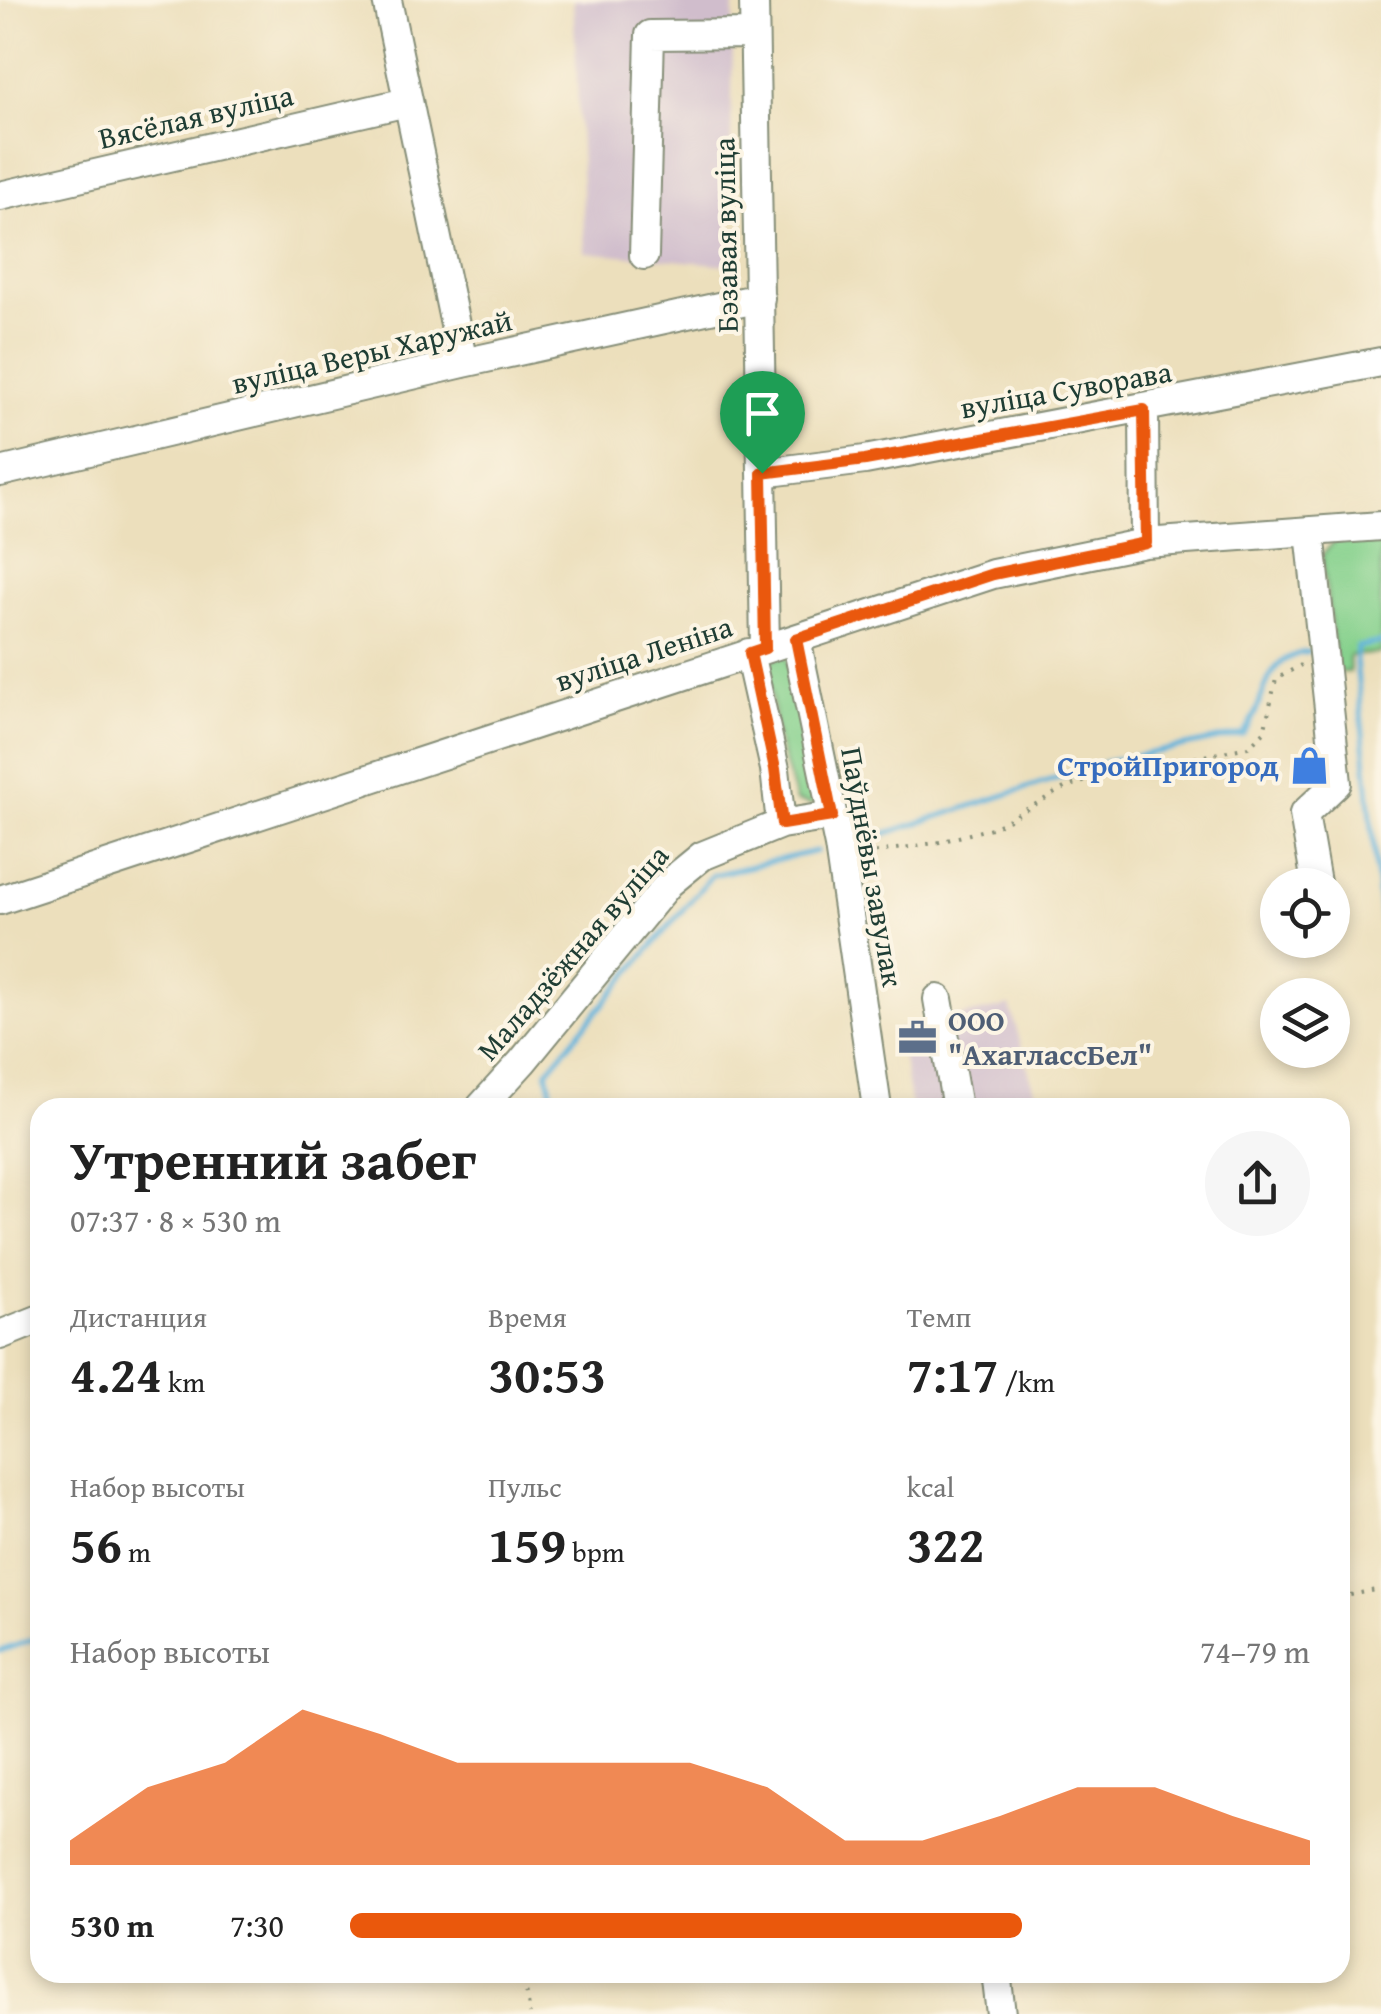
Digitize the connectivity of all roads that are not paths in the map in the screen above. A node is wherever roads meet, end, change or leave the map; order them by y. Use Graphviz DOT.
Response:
graph roads {
  1 [pos="387,0"];
  2 [pos="754,0"];
  3 [pos="754,34"];
  4 [pos="407,102"];
  5 [pos="0,196"];
  6 [pos="644,256"];
  7 [pos="760,298"];
  8 [pos="1381,362"];
  9 [pos="464,363"];
  10 [pos="1144,410"];
  11 [pos="0,472"];
  12 [pos="762,473"];
  13 [pos="1381,526"];
  14 [pos="1310,532"];
  15 [pos="1146,543"];
  16 [pos="796,639"];
  17 [pos="757,650"];
  18 [pos="832,816"];
  19 [pos="782,824"];
  20 [pos="1313,868"];
  21 [pos="0,900"];
  22 [pos="938,999"];
  23 [pos="489,1098"];
  24 [pos="876,1098"];
  25 [pos="955,1098"];
  26 [pos="30,1323"];
  27 [pos="0,1335"];
  28 [pos="998,1983"];
  29 [pos="1002,2014"];
  1 -- 4 [label="street"];
  2 -- 3 [label="street, Бэзавая вуліца"];
  3 -- 6 [label="street"];
  3 -- 7 [label="street, Бэзавая вуліца"];
  4 -- 5 [label="street, Вясёлая вуліца"];
  4 -- 9 [label="street"];
  7 -- 9 [label="street, вуліца Веры Харужай"];
  7 -- 12 [label="street, Бэзавая вуліца"];
  8 -- 10 [label="street, вуліца Суворава"];
  9 -- 11 [label="street, вуліца Веры Харужай"];
  10 -- 12 [label="street, вуліца Суворава"];
  10 -- 15 [label="street"];
  12 -- 17 [label="street, Бэзавая вуліца"];
  13 -- 14 [label="street, вуліца Леніна"];
  14 -- 15 [label="street, вуліца Леніна"];
  14 -- 20 [label="street"];
  15 -- 16 [label="street, вуліца Леніна"];
  16 -- 17 [label="street, вуліца Леніна"];
  16 -- 18 [label="street, Паўднёвы завулак"];
  17 -- 19 [label="street"];
  17 -- 21 [label="street, вуліца Леніна"];
  18 -- 19 [label="street, Маладзёжная вуліца"];
  18 -- 24 [label="street, Паўднёвы завулак"];
  19 -- 23 [label="street, Маладзёжная вуліца"];
  22 -- 25 [label="street"];
  26 -- 27 [label="street"];
  28 -- 29 [label="street"];
}
